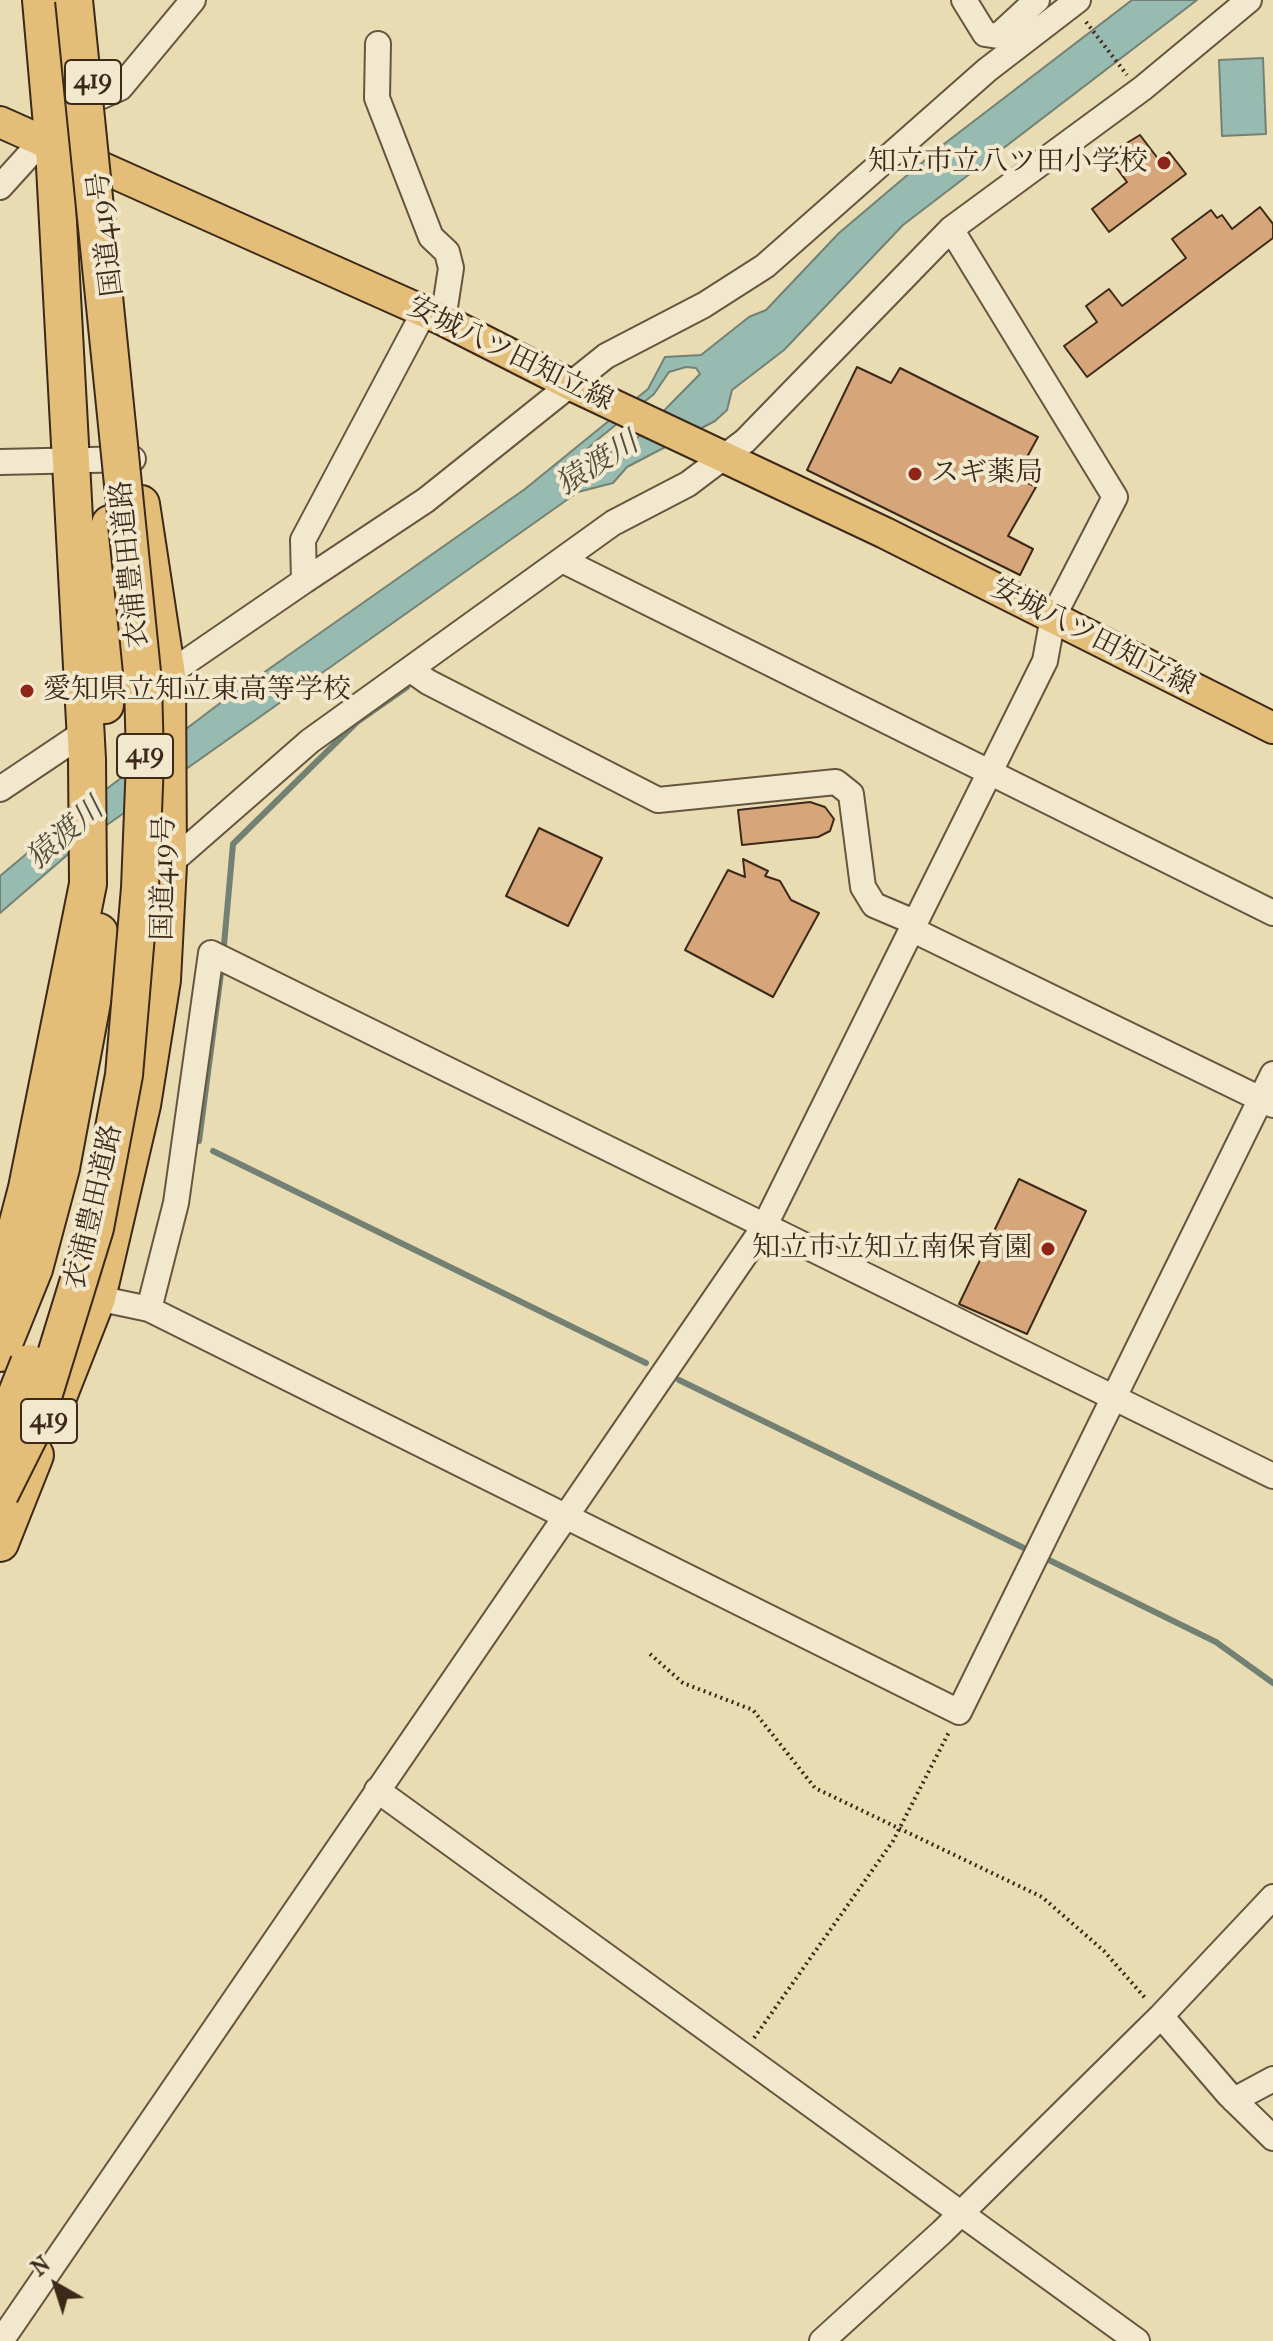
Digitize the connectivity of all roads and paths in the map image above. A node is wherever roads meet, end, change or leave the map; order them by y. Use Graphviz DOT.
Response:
graph roads {
  1 [pos="41,0"];
  2 [pos="58,0"];
  3 [pos="74,0"];
  4 [pos="85,0"];
  5 [pos="193,0"];
  6 [pos="964,0"];
  7 [pos="1037,0"];
  8 [pos="1249,0"];
  9 [pos="1082,10"];
  10 [pos="378,44"];
  11 [pos="1133,83"];
  12 [pos="95,99"];
  13 [pos="0,122"];
  14 [pos="45,144"];
  15 [pos="99,165"];
  16 [pos="0,187"];
  17 [pos="951,229"];
  18 [pos="434,316"];
  19 [pos="575,387"];
  20 [pos="724,456"];
  21 [pos="69,458"];
  22 [pos="134,459"];
  23 [pos="0,462"];
  24 [pos="110,524"];
  25 [pos="562,560"];
  26 [pos="304,581"];
  27 [pos="1053,617"];
  28 [pos="411,670"];
  29 [pos="167,675"];
  30 [pos="1267,718"];
  31 [pos="86,746"];
  32 [pos="988,774"];
  33 [pos="0,789"];
  34 [pos="167,850"];
  35 [pos="1273,913"];
  36 [pos="912,925"];
  37 [pos="1273,1074"];
  38 [pos="1267,1101"];
  39 [pos="764,1227"];
  40 [pos="0,1291"];
  41 [pos="97,1298"];
  42 [pos="149,1309"];
  43 [pos="0,1353"];
  44 [pos="1114,1399"];
  45 [pos="0,1436"];
  46 [pos="1273,1476"];
  47 [pos="0,1494"];
  48 [pos="566,1517"];
  49 [pos="0,1543"];
  50 [pos="650,1654"];
  51 [pos="959,1712"];
  52 [pos="377,1790"];
  53 [pos="898,1830"];
  54 [pos="1273,1897"];
  55 [pos="1161,2016"];
  56 [pos="743,2054"];
  57 [pos="1273,2079"];
  58 [pos="1234,2100"];
  59 [pos="1273,2138"];
  60 [pos="960,2212"];
  61 [pos="1,2341"];
  62 [pos="822,2341"];
  63 [pos="1137,2341"];
  1 -- 14 [label="highway, 国道419号 / 419"];
  2 -- 24 [label="highway, 衣浦豊田道路 / 419"];
  3 -- 47 [label="highway, 衣浦豊田道路 / 419, bridge"];
  4 -- 12 [label="highway, 国道419号 / 419"];
  5 -- 12 [label="street"];
  6 -- 7 [label="street"];
  8 -- 17 [label="street"];
  9 -- 11 [label="path"];
  9 -- 19 [label="street"];
  10 -- 18 [label="street"];
  12 -- 15 [label="highway, 国道419号 / 419"];
  13 -- 14 [label="main road, 安城八ツ田知立線"];
  14 -- 15 [label="main road, 安城八ツ田知立線"];
  14 -- 16 [label="street"];
  14 -- 21 [label="highway, 国道419号 / 419"];
  15 -- 18 [label="main road, 安城八ツ田知立線"];
  15 -- 22 [label="highway, 国道419号 / 419"];
  17 -- 20 [label="street"];
  17 -- 27 [label="street"];
  18 -- 19 [label="main road, 安城八ツ田知立線"];
  18 -- 26 [label="street"];
  19 -- 20 [label="main road, 安城八ツ田知立線"];
  19 -- 26 [label="street"];
  20 -- 25 [label="street"];
  20 -- 27 [label="main road, 安城八ツ田知立線"];
  21 -- 22 [label="street"];
  21 -- 23 [label="street"];
  21 -- 31 [label="highway, 国道419号 / 419"];
  22 -- 29 [label="highway, 国道419号 / 419"];
  24 -- 43 [label="highway, 衣浦豊田道路 / 419"];
  24 -- 45 [label="highway, 衣浦豊田道路 / 419, bridge"];
  25 -- 28 [label="street"];
  25 -- 32 [label="street"];
  26 -- 29 [label="street"];
  27 -- 30 [label="main road, 安城八ツ田知立線"];
  27 -- 32 [label="street"];
  28 -- 34 [label="street"];
  28 -- 36 [label="street"];
  29 -- 34 [label="highway, 国道419号 / 419"];
  31 -- 33 [label="street"];
  31 -- 40 [label="highway, 国道419号 / 419"];
  32 -- 35 [label="street"];
  32 -- 36 [label="street"];
  34 -- 41 [label="highway, 国道419号 / 419"];
  36 -- 38 [label="street"];
  36 -- 39 [label="street"];
  37 -- 38 [label="street"];
  38 -- 44 [label="street"];
  39 -- 42 [label="street"];
  39 -- 44 [label="street"];
  39 -- 48 [label="street"];
  41 -- 42 [label="street"];
  41 -- 49 [label="highway, 国道419号 / 419"];
  42 -- 48 [label="street"];
  44 -- 46 [label="street"];
  44 -- 51 [label="street"];
  48 -- 51 [label="street"];
  48 -- 52 [label="street"];
  50 -- 53 [label="path"];
  51 -- 53 [label="path"];
  52 -- 56 [label="street"];
  52 -- 61 [label="street"];
  53 -- 55 [label="path"];
  53 -- 56 [label="path"];
  54 -- 55 [label="street"];
  55 -- 58 [label="street"];
  55 -- 60 [label="street"];
  56 -- 60 [label="street"];
  57 -- 58 [label="street"];
  58 -- 59 [label="street"];
  60 -- 62 [label="street"];
  60 -- 63 [label="street"];
}
